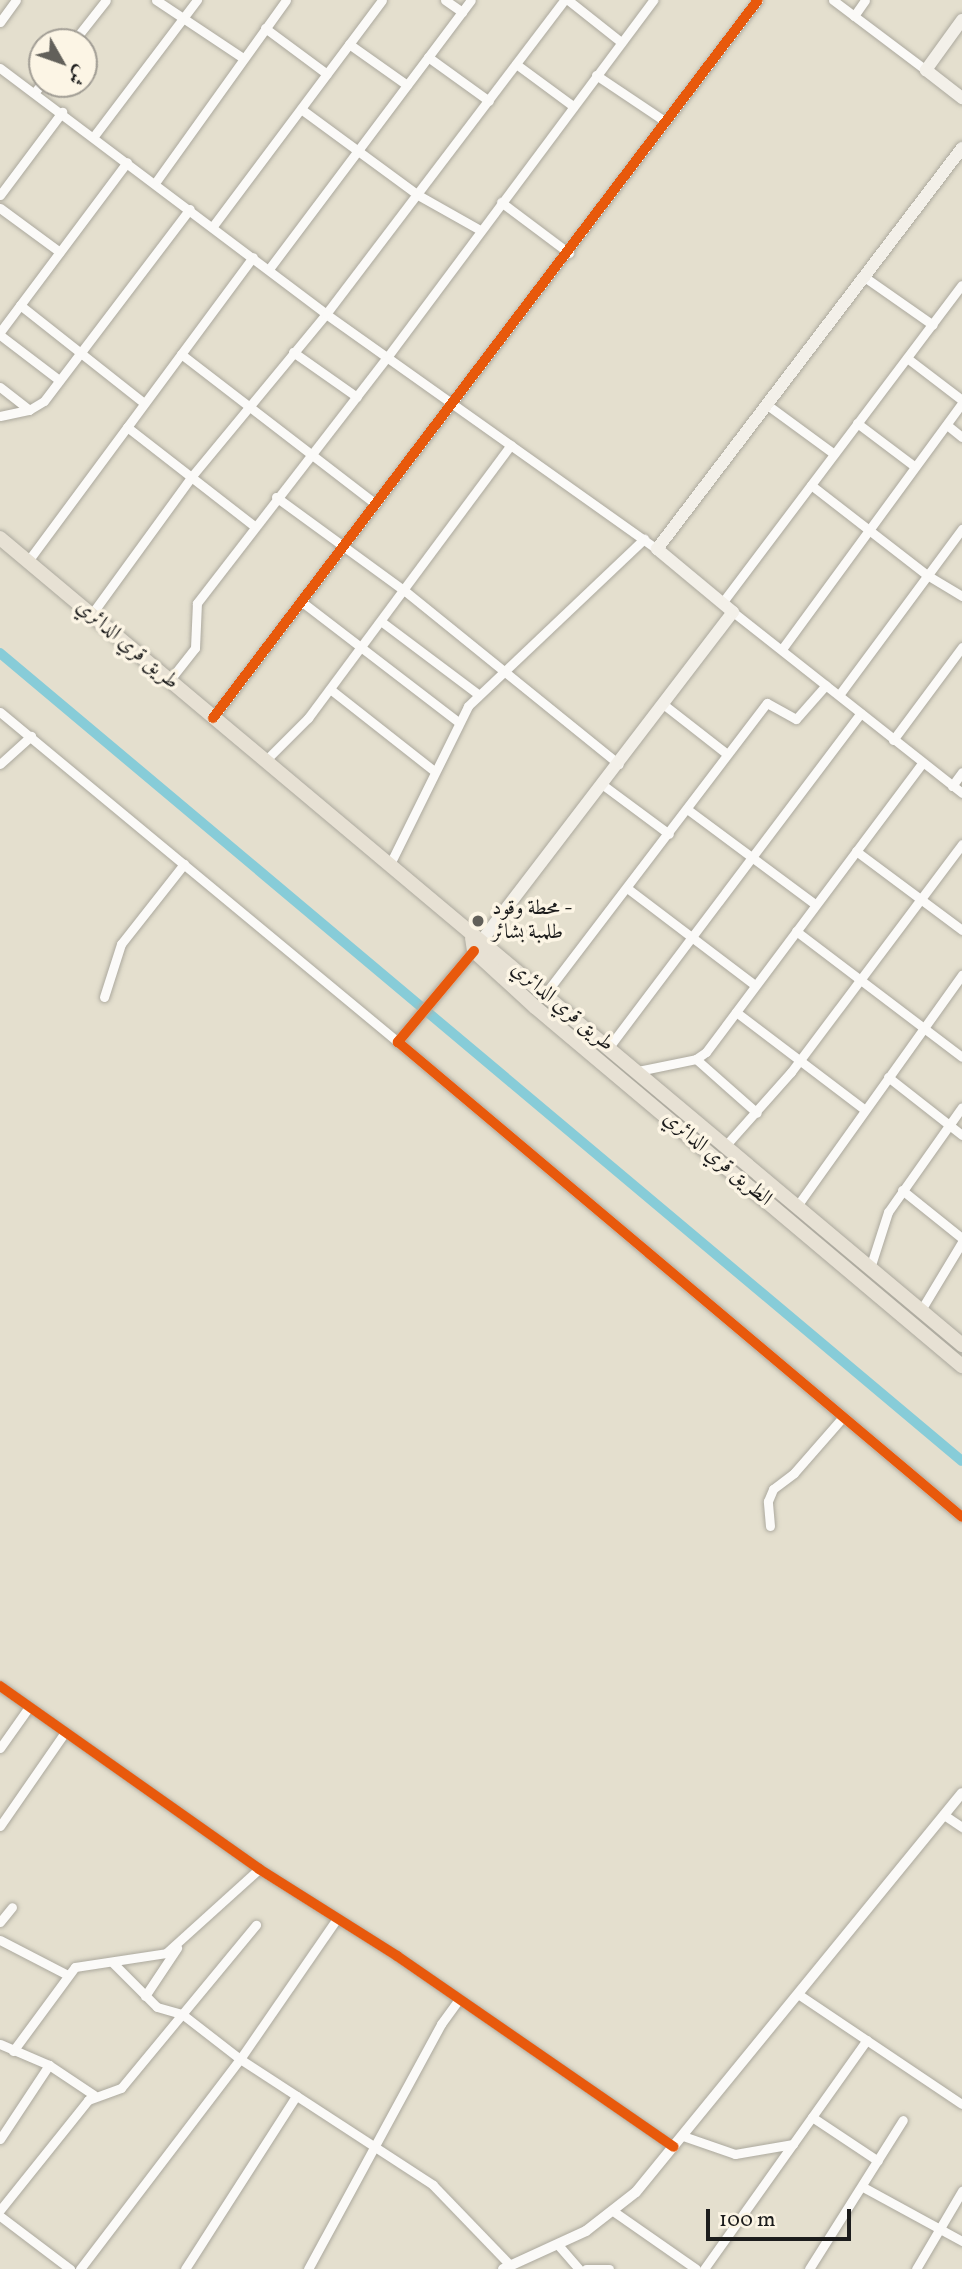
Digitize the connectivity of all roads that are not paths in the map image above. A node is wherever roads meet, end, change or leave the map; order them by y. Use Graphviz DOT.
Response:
graph roads {
  1 [pos="16,0"];
  2 [pos="106,0"];
  3 [pos="156,0"];
  4 [pos="197,0"];
  5 [pos="286,0"];
  6 [pos="382,0"];
  7 [pos="445,0"];
  8 [pos="471,0"];
  9 [pos="566,0"];
  10 [pos="653,0"];
  11 [pos="758,0"];
  12 [pos="832,0"];
  13 [pos="865,0"];
  14 [pos="462,12"];
  15 [pos="855,16"];
  16 [pos="183,19"];
  17 [pos="962,20"];
  18 [pos="0,22"];
  19 [pos="84,28"];
  20 [pos="265,28"];
  21 [pos="621,42"];
  22 [pos="349,44"];
  23 [pos="428,57"];
  24 [pos="243,58"];
  25 [pos="516,64"];
  26 [pos="0,68"];
  27 [pos="926,70"];
  28 [pos="327,74"];
  29 [pos="596,75"];
  30 [pos="407,85"];
  31 [pos="28,87"];
  32 [pos="43,98"];
  33 [pos="962,98"];
  34 [pos="489,101"];
  35 [pos="573,106"];
  36 [pos="301,108"];
  37 [pos="62,112"];
  38 [pos="666,122"];
  39 [pos="94,136"];
  40 [pos="962,148"];
  41 [pos="358,152"];
  42 [pos="127,162"];
  43 [pos="155,183"];
  44 [pos="0,195"];
  45 [pos="418,195"];
  46 [pos="501,202"];
  47 [pos="0,208"];
  48 [pos="190,209"];
  49 [pos="212,226"];
  50 [pos="480,230"];
  51 [pos="60,252"];
  52 [pos="569,253"];
  53 [pos="253,257"];
  54 [pos="269,270"];
  55 [pos="863,276"];
  56 [pos="960,291"];
  57 [pos="20,306"];
  58 [pos="326,314"];
  59 [pos="933,325"];
  60 [pos="0,333"];
  61 [pos="293,352"];
  62 [pos="80,353"];
  63 [pos="181,354"];
  64 [pos="388,356"];
  65 [pos="907,358"];
  66 [pos="59,380"];
  67 [pos="0,387"];
  68 [pos="357,397"];
  69 [pos="962,402"];
  70 [pos="144,403"];
  71 [pos="453,404"];
  72 [pos="766,404"];
  73 [pos="247,405"];
  74 [pos="29,410"];
  75 [pos="0,416"];
  76 [pos="857,423"];
  77 [pos="947,425"];
  78 [pos="127,427"];
  79 [pos="962,437"];
  80 [pos="512,445"];
  81 [pos="312,454"];
  82 [pos="834,454"];
  83 [pos="914,466"];
  84 [pos="192,477"];
  85 [pos="811,485"];
  86 [pos="276,497"];
  87 [pos="376,504"];
  88 [pos="254,526"];
  89 [pos="962,529"];
  90 [pos="867,530"];
  91 [pos="0,538"];
  92 [pos="643,540"];
  93 [pos="343,547"];
  94 [pos="657,549"];
  95 [pos="28,561"];
  96 [pos="927,575"];
  97 [pos="405,591"];
  98 [pos="962,596"];
  99 [pos="302,602"];
  100 [pos="727,607"];
  101 [pos="91,615"];
  102 [pos="382,622"];
  103 [pos="962,647"];
  104 [pos="361,649"];
  105 [pos="782,649"];
  106 [pos="502,670"];
  107 [pos="169,681"];
  108 [pos="826,685"];
  109 [pos="330,689"];
  110 [pos="478,694"];
  111 [pos="839,695"];
  112 [pos="663,704"];
  113 [pos="0,712"];
  114 [pos="861,713"];
  115 [pos="213,718"];
  116 [pos="457,721"];
  117 [pos="31,736"];
  118 [pos="893,740"];
  119 [pos="727,754"];
  120 [pos="265,761"];
  121 [pos="922,763"];
  122 [pos="0,764"];
  123 [pos="619,764"];
  124 [pos="433,770"];
  125 [pos="962,772"];
  126 [pos="603,785"];
  127 [pos="952,786"];
  128 [pos="962,793"];
  129 [pos="687,809"];
  130 [pos="669,834"];
  131 [pos="962,844"];
  132 [pos="856,851"];
  133 [pos="751,855"];
  134 [pos="184,864"];
  135 [pos="389,866"];
  136 [pos="627,888"];
  137 [pos="920,899"];
  138 [pos="815,904"];
  139 [pos="962,930"];
  140 [pos="796,931"];
  141 [pos="689,937"];
  142 [pos="476,943"];
  143 [pos="962,975"];
  144 [pos="860,980"];
  145 [pos="755,985"];
  146 [pos="545,994"];
  147 [pos="104,998"];
  148 [pos="736,1012"];
  149 [pos="923,1027"];
  150 [pos="398,1042"];
  151 [pos="609,1047"];
  152 [pos="962,1057"];
  153 [pos="696,1059"];
  154 [pos="800,1060"];
  155 [pos="638,1071"];
  156 [pos="888,1076"];
  157 [pos="962,1107"];
  158 [pos="864,1109"];
  159 [pos="757,1113"];
  160 [pos="949,1125"];
  161 [pos="962,1135"];
  162 [pos="726,1145"];
  163 [pos="902,1190"];
  164 [pos="797,1206"];
  165 [pos="962,1240"];
  166 [pos="870,1268"];
  167 [pos="921,1310"];
  168 [pos="959,1337"];
  169 [pos="962,1366"];
  170 [pos="843,1417"];
  171 [pos="962,1517"];
  172 [pos="770,1526"];
  173 [pos="0,1686"];
  174 [pos="29,1707"];
  175 [pos="65,1732"];
  176 [pos="0,1748"];
  177 [pos="962,1793"];
  178 [pos="944,1815"];
  179 [pos="0,1826"];
  180 [pos="962,1827"];
  181 [pos="258,1869"];
  182 [pos="12,1907"];
  183 [pos="336,1920"];
  184 [pos="0,1922"];
  185 [pos="256,1925"];
  186 [pos="0,1940"];
  187 [pos="178,1946"];
  188 [pos="113,1963"];
  189 [pos="65,1974"];
  190 [pos="797,1994"];
  191 [pos="145,1996"];
  192 [pos="459,1999"];
  193 [pos="182,2014"];
  194 [pos="867,2040"];
  195 [pos="0,2044"];
  196 [pos="13,2051"];
  197 [pos="240,2059"];
  198 [pos="49,2065"];
  199 [pos="93,2095"];
  200 [pos="296,2096"];
  201 [pos="962,2104"];
  202 [pos="812,2117"];
  203 [pos="903,2120"];
  204 [pos="683,2136"];
  205 [pos="0,2139"];
  206 [pos="374,2144"];
  207 [pos="793,2144"];
  208 [pos="674,2147"];
  209 [pos="878,2161"];
  210 [pos="863,2187"];
  211 [pos="962,2191"];
  212 [pos="0,2210"];
  213 [pos="613,2211"];
  214 [pos="0,2216"];
  215 [pos="940,2231"];
  216 [pos="962,2241"];
  217 [pos="559,2246"];
  218 [pos="507,2268"];
  219 [pos="70,2269"];
  220 [pos="80,2269"];
  221 [pos="185,2269"];
  222 [pos="308,2269"];
  223 [pos="579,2269"];
  224 [pos="586,2269"];
  225 [pos="609,2269"];
  226 [pos="696,2269"];
  227 [pos="704,2269"];
  228 [pos="809,2269"];
  229 [pos="916,2269"];
  1 -- 18 [label="street"];
  2 -- 19 [label="street"];
  3 -- 16 [label="street"];
  4 -- 16 [label="street"];
  5 -- 20 [label="street"];
  6 -- 22 [label="street"];
  7 -- 14 [label="street"];
  8 -- 14 [label="street"];
  9 -- 21 [label="street"];
  9 -- 25 [label="street"];
  10 -- 21 [label="street"];
  11 -- 38 [label="street"];
  12 -- 15 [label="street"];
  13 -- 15 [label="street"];
  14 -- 23 [label="street"];
  15 -- 27 [label="street"];
  16 -- 24 [label="street"];
  16 -- 39 [label="street"];
  17 -- 27 [label="main road"];
  20 -- 24 [label="street"];
  20 -- 28 [label="street"];
  21 -- 29 [label="street"];
  22 -- 28 [label="street"];
  22 -- 30 [label="street"];
  23 -- 30 [label="street"];
  23 -- 34 [label="street"];
  24 -- 43 [label="street"];
  25 -- 34 [label="street"];
  25 -- 35 [label="street"];
  26 -- 31 [label="street"];
  27 -- 33 [label="main road"];
  28 -- 36 [label="street"];
  29 -- 35 [label="street"];
  29 -- 38 [label="street"];
  30 -- 41 [label="street"];
  32 -- 37 [label="street"];
  34 -- 45 [label="street"];
  35 -- 46 [label="street"];
  36 -- 41 [label="street"];
  36 -- 49 [label="street"];
  37 -- 39 [label="street"];
  37 -- 44 [label="street"];
  38 -- 52 [label="street"];
  39 -- 42 [label="street"];
  40 -- 55 [label="main road"];
  41 -- 45 [label="street"];
  41 -- 54 [label="street"];
  42 -- 43 [label="street"];
  42 -- 51 [label="street"];
  43 -- 48 [label="street"];
  45 -- 50 [label="street"];
  45 -- 58 [label="street"];
  46 -- 50 [label="street"];
  46 -- 52 [label="street"];
  47 -- 51 [label="street"];
  48 -- 49 [label="street"];
  48 -- 62 [label="street"];
  49 -- 53 [label="street"];
  50 -- 64 [label="street"];
  51 -- 57 [label="street"];
  52 -- 71 [label="street"];
  53 -- 54 [label="street"];
  53 -- 63 [label="street"];
  54 -- 58 [label="street"];
  55 -- 59 [label="street"];
  55 -- 72 [label="main road"];
  56 -- 59 [label="street"];
  57 -- 60 [label="street"];
  57 -- 62 [label="street"];
  58 -- 61 [label="street"];
  58 -- 64 [label="street"];
  59 -- 65 [label="street"];
  60 -- 66 [label="street"];
  61 -- 68 [label="street"];
  61 -- 73 [label="street"];
  62 -- 66 [label="street"];
  62 -- 70 [label="street"];
  63 -- 70 [label="street"];
  63 -- 73 [label="street"];
  64 -- 68 [label="street"];
  64 -- 71 [label="street"];
  65 -- 69 [label="street"];
  65 -- 76 [label="street"];
  66 -- 74 [label="street"];
  67 -- 74 [label="street"];
  68 -- 81 [label="street"];
  69 -- 77 [label="street"];
  70 -- 78 [label="street"];
  71 -- 80 [label="street"];
  71 -- 87 [label="street"];
  72 -- 82 [label="street"];
  72 -- 94 [label="main road"];
  73 -- 81 [label="street"];
  73 -- 84 [label="street"];
  74 -- 75 [label="street"];
  76 -- 82 [label="street"];
  76 -- 83 [label="street"];
  77 -- 79 [label="street"];
  77 -- 83 [label="street"];
  78 -- 84 [label="street"];
  78 -- 95 [label="street"];
  80 -- 92 [label="street"];
  80 -- 97 [label="street"];
  81 -- 86 [label="street"];
  81 -- 87 [label="street"];
  82 -- 85 [label="street"];
  83 -- 90 [label="street"];
  84 -- 88 [label="street"];
  84 -- 101 [label="street"];
  85 -- 90 [label="street"];
  85 -- 100 [label="street"];
  86 -- 88 [label="street"];
  86 -- 93 [label="street"];
  87 -- 93 [label="street"];
  88 -- 107 [label="street"];
  89 -- 96 [label="street"];
  90 -- 96 [label="street"];
  90 -- 105 [label="street"];
  91 -- 95 [label="highway, طريق قري الدائري"];
  92 -- 94 [label="street"];
  92 -- 106 [label="street"];
  93 -- 97 [label="street"];
  93 -- 99 [label="street"];
  94 -- 100 [label="main road"];
  95 -- 101 [label="highway, طريق قري الدائري"];
  96 -- 98 [label="street"];
  96 -- 111 [label="street"];
  97 -- 102 [label="street"];
  97 -- 106 [label="street"];
  99 -- 104 [label="street"];
  99 -- 115 [label="street"];
  100 -- 105 [label="street"];
  100 -- 112 [label="main road"];
  101 -- 107 [label="highway, طريق قري الدائري"];
  102 -- 104 [label="street"];
  102 -- 110 [label="street"];
  103 -- 118 [label="street"];
  104 -- 109 [label="street"];
  104 -- 116 [label="street"];
  105 -- 108 [label="street"];
  106 -- 110 [label="street"];
  106 -- 123 [label="street"];
  107 -- 115 [label="highway, طريق قري الدائري"];
  108 -- 111 [label="street"];
  108 -- 119 [label="street"];
  109 -- 120 [label="street"];
  109 -- 124 [label="street"];
  110 -- 116 [label="street"];
  111 -- 114 [label="street"];
  112 -- 119 [label="street"];
  112 -- 123 [label="main road"];
  113 -- 117 [label="street"];
  114 -- 118 [label="street"];
  114 -- 133 [label="street"];
  115 -- 120 [label="highway, طريق قري الدائري"];
  116 -- 124 [label="street"];
  117 -- 122 [label="street"];
  117 -- 134 [label="street"];
  118 -- 121 [label="street"];
  119 -- 129 [label="street"];
  120 -- 135 [label="highway, طريق قري الدائري"];
  121 -- 127 [label="street"];
  121 -- 132 [label="street"];
  123 -- 126 [label="main road"];
  124 -- 135 [label="street"];
  125 -- 127 [label="street"];
  126 -- 130 [label="street"];
  126 -- 142 [label="main road"];
  127 -- 128 [label="street"];
  129 -- 130 [label="street"];
  129 -- 133 [label="street"];
  130 -- 136 [label="street"];
  131 -- 137 [label="street"];
  132 -- 137 [label="street"];
  132 -- 138 [label="street"];
  133 -- 138 [label="street"];
  133 -- 141 [label="street"];
  134 -- 147 [label="street"];
  134 -- 150 [label="street"];
  135 -- 142 [label="highway, طريق قري الدائري"];
  136 -- 141 [label="street"];
  136 -- 146 [label="street"];
  137 -- 139 [label="street"];
  137 -- 144 [label="street"];
  138 -- 140 [label="street"];
  140 -- 144 [label="street"];
  140 -- 145 [label="street"];
  141 -- 145 [label="street"];
  141 -- 151 [label="street"];
  142 -- 146 [label="highway, طريق قري الدائري"];
  142 -- 150 [label="street"];
  142 -- 169 [label="highway, الطريق قري الدائري"];
  143 -- 149 [label="street"];
  144 -- 149 [label="street"];
  144 -- 154 [label="street"];
  145 -- 148 [label="street"];
  146 -- 151 [label="highway, طريق قري الدائري"];
  148 -- 153 [label="street"];
  148 -- 154 [label="street"];
  149 -- 152 [label="street"];
  149 -- 156 [label="street"];
  150 -- 170 [label="street"];
  151 -- 155 [label="highway, طريق قري الدائري"];
  153 -- 155 [label="street"];
  153 -- 159 [label="street"];
  154 -- 158 [label="street"];
  154 -- 159 [label="street"];
  155 -- 162 [label="highway, طريق قري الدائري"];
  156 -- 158 [label="street"];
  156 -- 160 [label="street"];
  157 -- 160 [label="street"];
  158 -- 164 [label="street"];
  159 -- 162 [label="street"];
  160 -- 161 [label="street"];
  160 -- 163 [label="street"];
  162 -- 164 [label="highway, طريق قري الدائري"];
  163 -- 165 [label="street"];
  163 -- 166 [label="street"];
  164 -- 166 [label="highway, طريق قري الدائري"];
  165 -- 167 [label="street"];
  166 -- 167 [label="highway, طريق قري الدائري"];
  167 -- 168 [label="highway, طريق قري الدائري"];
  170 -- 171 [label="street"];
  170 -- 172 [label="street"];
  173 -- 174 [label="street"];
  174 -- 175 [label="street"];
  174 -- 176 [label="street"];
  175 -- 179 [label="street"];
  175 -- 181 [label="street"];
  177 -- 178 [label="street"];
  178 -- 180 [label="street"];
  178 -- 190 [label="street"];
  181 -- 183 [label="street"];
  181 -- 187 [label="street"];
  182 -- 184 [label="street"];
  183 -- 192 [label="street"];
  183 -- 197 [label="street"];
  185 -- 193 [label="street"];
  186 -- 189 [label="street"];
  187 -- 188 [label="street"];
  187 -- 191 [label="street"];
  188 -- 189 [label="street"];
  188 -- 191 [label="street"];
  189 -- 196 [label="street"];
  190 -- 194 [label="street"];
  190 -- 204 [label="street"];
  191 -- 193 [label="street"];
  192 -- 206 [label="street"];
  192 -- 208 [label="street"];
  193 -- 197 [label="street"];
  193 -- 199 [label="street"];
  194 -- 201 [label="street"];
  194 -- 202 [label="street"];
  195 -- 196 [label="street"];
  196 -- 198 [label="street"];
  197 -- 200 [label="street"];
  197 -- 220 [label="street"];
  198 -- 199 [label="street"];
  198 -- 205 [label="street"];
  199 -- 212 [label="street"];
  200 -- 206 [label="street"];
  200 -- 221 [label="street"];
  202 -- 207 [label="street"];
  202 -- 209 [label="street"];
  203 -- 209 [label="street"];
  204 -- 207 [label="street"];
  204 -- 208 [label="street"];
  206 -- 218 [label="street"];
  206 -- 222 [label="street"];
  207 -- 227 [label="street"];
  208 -- 213 [label="street"];
  209 -- 210 [label="street"];
  210 -- 215 [label="street"];
  210 -- 228 [label="street"];
  211 -- 215 [label="street"];
  213 -- 217 [label="street"];
  213 -- 226 [label="street"];
  214 -- 219 [label="street"];
  215 -- 216 [label="street"];
  215 -- 229 [label="street"];
  217 -- 218 [label="street"];
  217 -- 223 [label="street"];
  224 -- 225 [label="street"];
}
